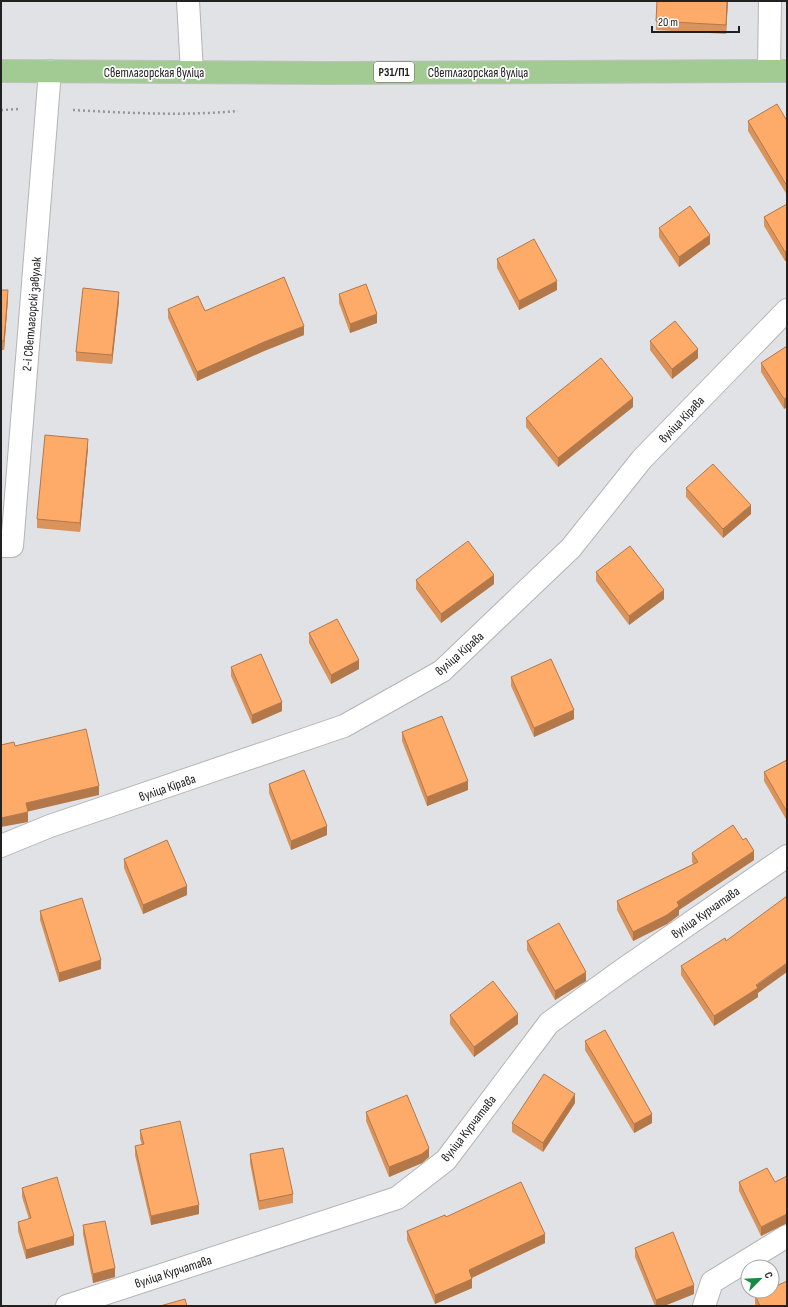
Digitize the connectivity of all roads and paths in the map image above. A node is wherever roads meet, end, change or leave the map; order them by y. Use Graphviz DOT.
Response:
graph roads {
  1 [pos="188,1"];
  2 [pos="770,1"];
  3 [pos="778,70"];
  4 [pos="1,71"];
  5 [pos="50,71"];
  6 [pos="192,72"];
  7 [pos="48,108"];
  8 [pos="1,110"];
  9 [pos="238,111"];
  10 [pos="787,310"];
  11 [pos="1,546"];
  12 [pos="1,846"];
  13 [pos="787,856"];
  14 [pos="787,1236"];
  15 [pos="67,1306"];
  16 [pos="704,1306"];
  1 -- 6 [label="street"];
  2 -- 3 [label="street"];
  3 -- 6 [label="main road, Светлагорская вуліца / Р31/П1"];
  4 -- 5 [label="main road, Светлагорская вуліца / Р31/П1"];
  5 -- 6 [label="main road, Светлагорская вуліца / Р31/П1"];
  5 -- 7 [label="street, 2-і Светлагорскі завулак"];
  7 -- 8 [label="path"];
  7 -- 9 [label="path"];
  7 -- 11 [label="street, 2-і Светлагорскі завулак"];
  10 -- 12 [label="street, вуліца Кірава"];
  13 -- 15 [label="street, вуліца Курчатава"];
  14 -- 16 [label="street"];
}
